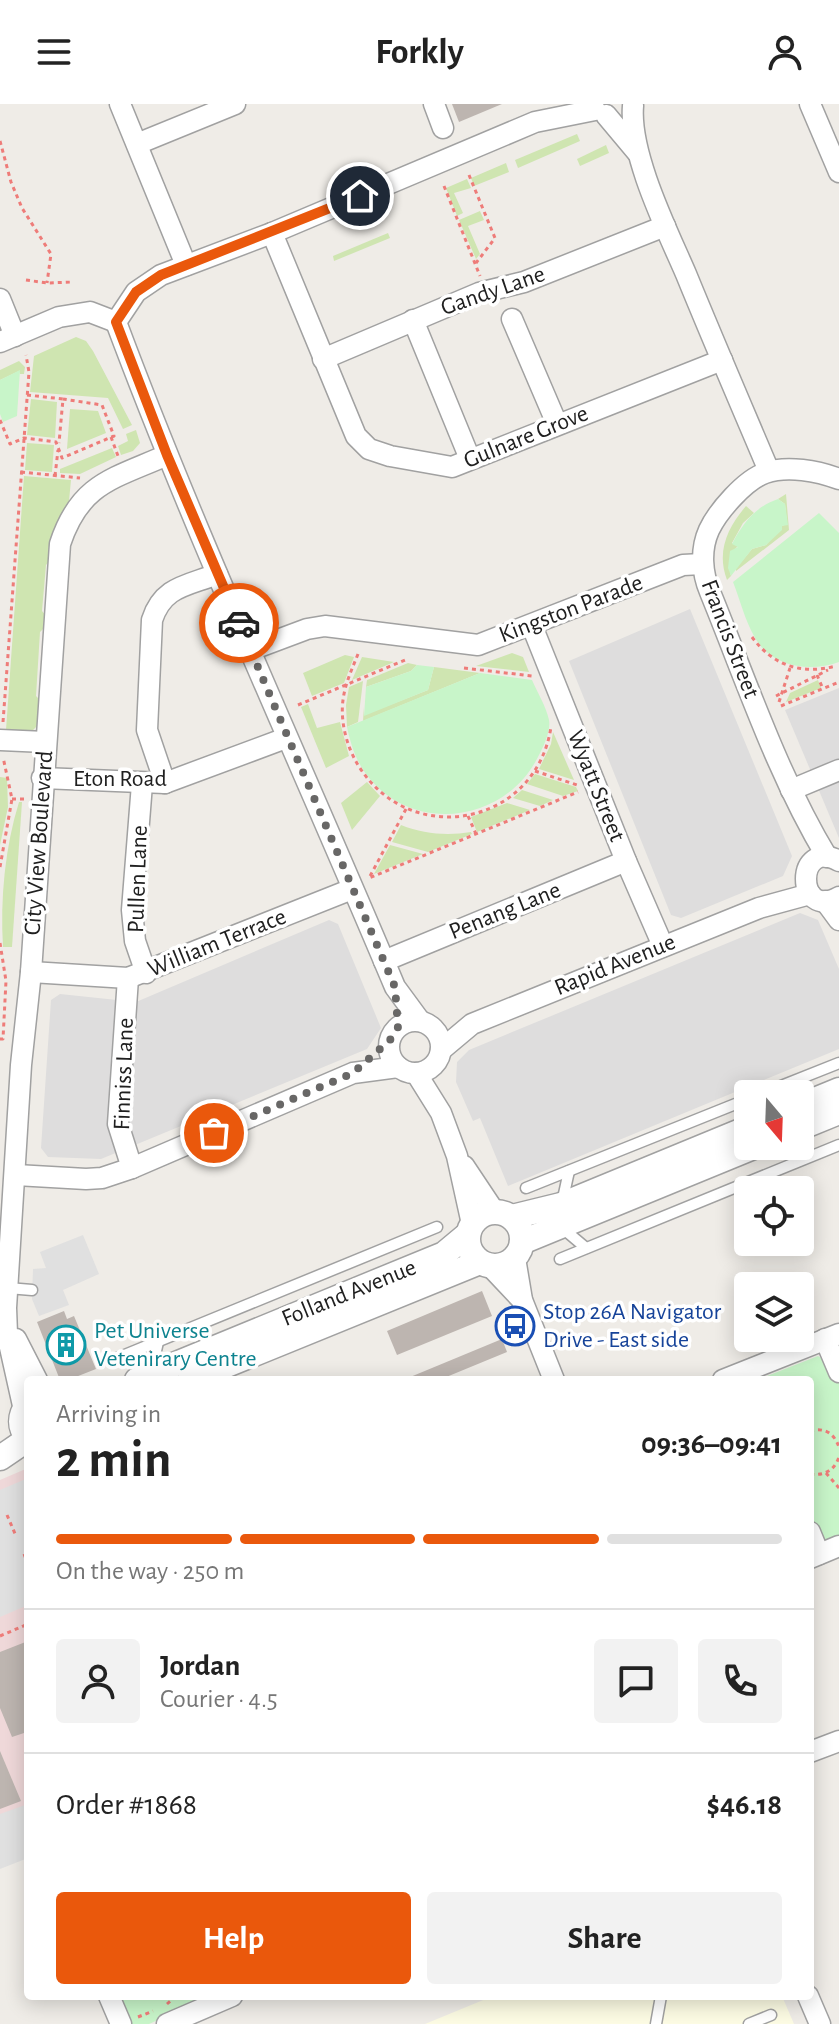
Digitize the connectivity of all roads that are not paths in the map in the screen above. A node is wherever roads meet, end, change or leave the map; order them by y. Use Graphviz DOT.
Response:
graph roads {
  1 [pos="120,104"];
  2 [pos="235,104"];
  3 [pos="434,104"];
  4 [pos="562,104"];
  5 [pos="810,104"];
  6 [pos="634,105"];
  7 [pos="597,110"];
  8 [pos="535,122"];
  9 [pos="443,128"];
  10 [pos="832,135"];
  11 [pos="137,144"];
  12 [pos="640,156"];
  13 [pos="839,172"];
  14 [pos="665,226"];
  15 [pos="272,233"];
  16 [pos="186,265"];
  17 [pos="0,299"];
  18 [pos="512,319"];
  19 [pos="413,320"];
  20 [pos="116,322"];
  21 [pos="8,339"];
  22 [pos="323,359"];
  23 [pos="722,360"];
  24 [pos="557,424"];
  25 [pos="167,455"];
  26 [pos="470,459"];
  27 [pos="769,471"];
  28 [pos="839,479"];
  29 [pos="702,564"];
  30 [pos="217,574"];
  31 [pos="532,626"];
  32 [pos="251,650"];
  33 [pos="286,738"];
  34 [pos="1,740"];
  35 [pos="45,742"];
  36 [pos="839,770"];
  37 [pos="42,778"];
  38 [pos="165,783"];
  39 [pos="142,784"];
  40 [pos="791,790"];
  41 [pos="626,861"];
  42 [pos="822,879"];
  43 [pos="352,889"];
  44 [pos="839,920"];
  45 [pos="663,946"];
  46 [pos="384,961"];
  47 [pos="31,972"];
  48 [pos="137,975"];
  49 [pos="395,987"];
  50 [pos="426,1024"];
  51 [pos="472,1024"];
  52 [pos="394,1033"];
  53 [pos="439,1056"];
  54 [pos="0,1063"];
  55 [pos="839,1063"];
  56 [pos="21,1065"];
  57 [pos="407,1070"];
  58 [pos="353,1073"];
  59 [pos="811,1074"];
  60 [pos="796,1080"];
  61 [pos="838,1098"];
  62 [pos="814,1103"];
  63 [pos="734,1105"];
  64 [pos="441,1113"];
  65 [pos="814,1117"];
  66 [pos="734,1134"];
  67 [pos="839,1145"];
  68 [pos="734,1154"];
  69 [pos="457,1156"];
  70 [pos="132,1168"];
  71 [pos="569,1171"];
  72 [pos="16,1175"];
  73 [pos="526,1188"];
  74 [pos="503,1214"];
  75 [pos="560,1215"];
  76 [pos="437,1227"];
  77 [pos="470,1229"];
  78 [pos="397,1243"];
  79 [pos="586,1248"];
  80 [pos="518,1250"];
  81 [pos="560,1259"];
  82 [pos="425,1261"];
  83 [pos="485,1264"];
  84 [pos="6,1280"];
  85 [pos="32,1290"];
  86 [pos="522,1300"];
  87 [pos="832,1337"];
  88 [pos="158,1342"];
  89 [pos="115,1359"];
  90 [pos="839,1372"];
  91 [pos="35,1376"];
  92 [pos="144,1376"];
  93 [pos="146,1376"];
  94 [pos="200,1376"];
  95 [pos="552,1376"];
  96 [pos="733,1376"];
  97 [pos="24,1413"];
  98 [pos="24,1423"];
  99 [pos="24,1425"];
  100 [pos="0,1436"];
  101 [pos="0,1458"];
  102 [pos="839,1546"];
  103 [pos="814,1556"];
  104 [pos="839,1741"];
  105 [pos="814,1750"];
  106 [pos="111,2000"];
  107 [pos="223,2000"];
  108 [pos="660,2000"];
  109 [pos="810,2000"];
  110 [pos="771,2015"];
  111 [pos="121,2024"];
  112 [pos="167,2024"];
  113 [pos="656,2024"];
  114 [pos="749,2024"];
  115 [pos="820,2024"];
  1 -- 11 [label="street"];
  2 -- 11 [label="street"];
  3 -- 9 [label="street"];
  4 -- 8 [label="street"];
  5 -- 10 [label="street"];
  6 -- 7 [label="street"];
  6 -- 12 [label="street"];
  7 -- 8 [label="street"];
  7 -- 12 [label="street"];
  8 -- 15 [label="street"];
  10 -- 13 [label="street"];
  11 -- 16 [label="street"];
  12 -- 14 [label="street"];
  14 -- 19 [label="street, Gandy Lane"];
  14 -- 23 [label="street"];
  15 -- 16 [label="street"];
  15 -- 22 [label="street, Gulnare Grove"];
  16 -- 20 [label="street"];
  17 -- 21 [label="street"];
  18 -- 24 [label="street"];
  19 -- 22 [label="street, Gandy Lane"];
  19 -- 26 [label="street"];
  20 -- 21 [label="street"];
  20 -- 25 [label="street"];
  22 -- 26 [label="street, Gulnare Grove"];
  23 -- 24 [label="street, Gulnare Grove"];
  23 -- 27 [label="street"];
  24 -- 26 [label="street, Gulnare Grove"];
  25 -- 30 [label="street"];
  25 -- 35 [label="street, City View Boulevard"];
  27 -- 28 [label="street"];
  27 -- 29 [label="street, Francis Street"];
  29 -- 31 [label="street, Kingston Parade"];
  29 -- 40 [label="street, Francis Street"];
  30 -- 32 [label="street"];
  30 -- 38 [label="street"];
  31 -- 32 [label="street, Kingston Parade"];
  31 -- 41 [label="street, Wyatt Street"];
  32 -- 33 [label="street"];
  33 -- 38 [label="street, Eton Road"];
  33 -- 43 [label="street"];
  34 -- 35 [label="street"];
  35 -- 37 [label="street, City View Boulevard"];
  36 -- 40 [label="street"];
  37 -- 39 [label="street, Eton Road"];
  37 -- 47 [label="street, City View Boulevard"];
  38 -- 39 [label="street, Eton Road"];
  39 -- 48 [label="street, Pullen Lane"];
  40 -- 42 [label="street, Francis Street"];
  41 -- 45 [label="street, Wyatt Street"];
  41 -- 46 [label="street, Penang Lane"];
  42 -- 44 [label="street, Francis Street"];
  42 -- 45 [label="street, Rapid Avenue"];
  43 -- 46 [label="street"];
  43 -- 48 [label="street, William Terrace"];
  45 -- 51 [label="street, Rapid Avenue"];
  46 -- 49 [label="street"];
  47 -- 48 [label="street, William Terrace"];
  47 -- 56 [label="street, City View Boulevard"];
  48 -- 70 [label="street, Finniss Lane"];
  49 -- 50 [label="street"];
  49 -- 52 [label="street"];
  50 -- 51 [label="street, Rapid Avenue"];
  50 -- 52 [label="street"];
  50 -- 53 [label="street"];
  51 -- 53 [label="street, Rapid Avenue"];
  52 -- 57 [label="street"];
  52 -- 58 [label="street"];
  53 -- 57 [label="street"];
  53 -- 64 [label="street"];
  54 -- 56 [label="street"];
  55 -- 59 [label="lane"];
  56 -- 72 [label="street, City View Boulevard"];
  57 -- 58 [label="street"];
  57 -- 64 [label="street"];
  58 -- 70 [label="street"];
  59 -- 60 [label="lane"];
  59 -- 61 [label="lane"];
  61 -- 62 [label="street"];
  61 -- 65 [label="street"];
  63 -- 71 [label="lane"];
  64 -- 69 [label="street"];
  66 -- 75 [label="street"];
  67 -- 79 [label="lane"];
  68 -- 75 [label="street"];
  69 -- 74 [label="street"];
  69 -- 77 [label="street"];
  70 -- 72 [label="street"];
  71 -- 73 [label="lane"];
  71 -- 75 [label="lane"];
  72 -- 84 [label="street, City View Boulevard"];
  74 -- 75 [label="street"];
  74 -- 77 [label="street"];
  74 -- 80 [label="street"];
  75 -- 79 [label="lane"];
  75 -- 80 [label="street"];
  76 -- 78 [label="lane"];
  77 -- 82 [label="street, Folland Avenue"];
  77 -- 83 [label="street"];
  78 -- 82 [label="lane"];
  78 -- 88 [label="lane"];
  79 -- 81 [label="lane"];
  80 -- 83 [label="street"];
  80 -- 86 [label="street"];
  82 -- 93 [label="street, Folland Avenue"];
  83 -- 86 [label="street"];
  83 -- 94 [label="street, Folland Avenue"];
  84 -- 85 [label="lane"];
  84 -- 91 [label="street, City View Boulevard"];
  84 -- 97 [label="street, City View Boulevard"];
  86 -- 95 [label="street"];
  87 -- 90 [label="street"];
  87 -- 96 [label="street"];
  88 -- 89 [label="lane"];
  88 -- 92 [label="lane"];
  98 -- 100 [label="street"];
  99 -- 101 [label="street"];
  102 -- 103 [label="street"];
  104 -- 105 [label="street"];
  106 -- 111 [label="street"];
  107 -- 112 [label="street"];
  108 -- 113 [label="lane"];
  109 -- 115 [label="street"];
  110 -- 114 [label="lane"];
}
